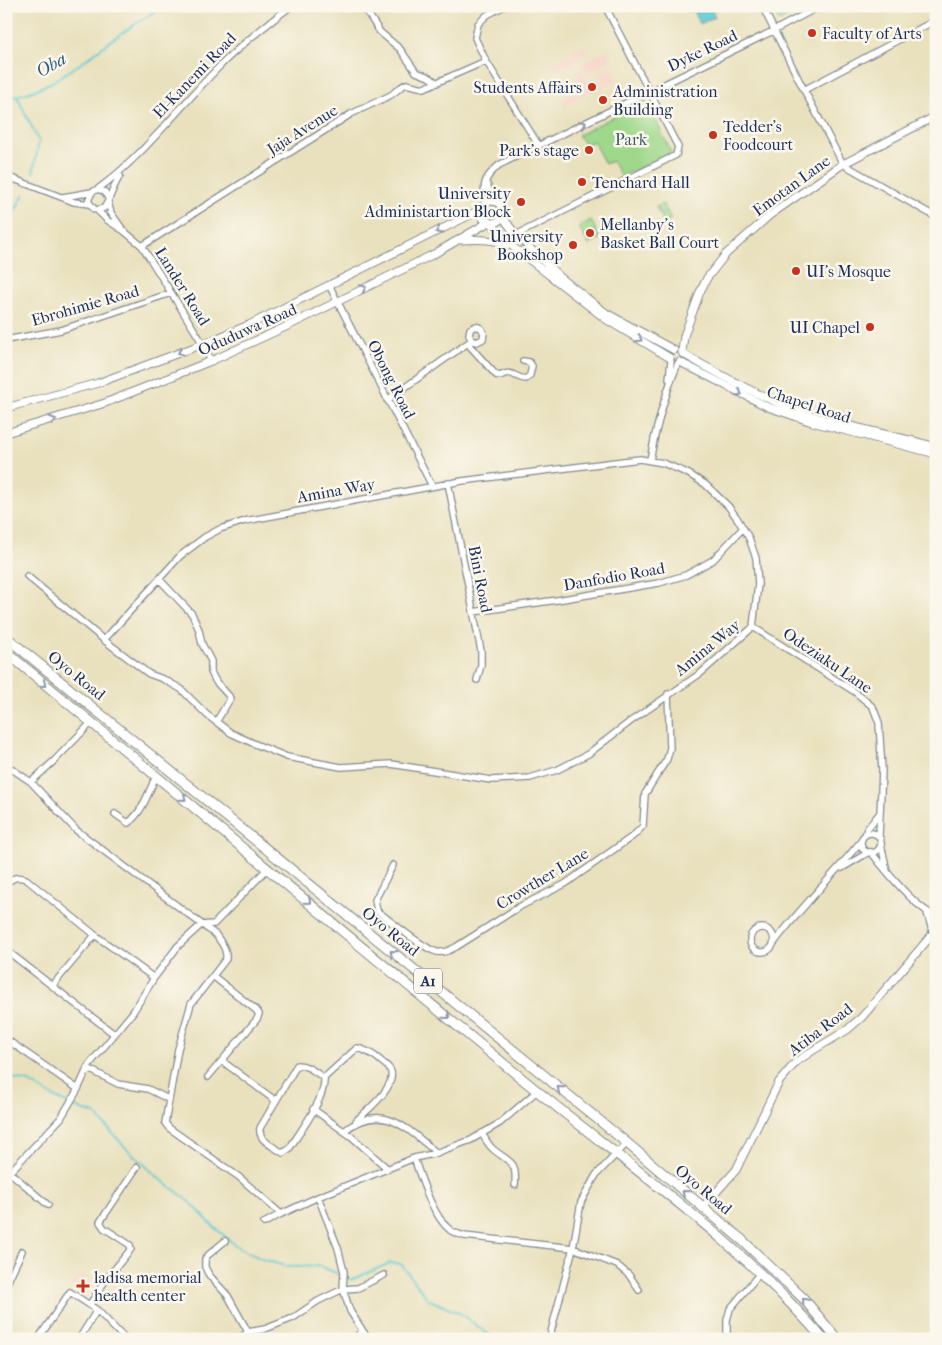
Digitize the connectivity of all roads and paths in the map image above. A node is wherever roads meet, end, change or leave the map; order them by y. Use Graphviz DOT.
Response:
graph roads {
  1 [pos="291,6"];
  2 [pos="363,6"];
  3 [pos="504,6"];
  4 [pos="605,6"];
  5 [pos="762,6"];
  6 [pos="820,6"];
  7 [pos="936,20"];
  8 [pos="775,30"];
  9 [pos="486,61"];
  10 [pos="437,83"];
  11 [pos="804,90"];
  12 [pos="648,91"];
  13 [pos="936,116"];
  14 [pos="540,146"];
  15 [pos="843,164"];
  16 [pos="124,170"];
  17 [pos="6,176"];
  18 [pos="485,180"];
  19 [pos="95,190"];
  20 [pos="63,197"];
  21 [pos="108,200"];
  22 [pos="494,202"];
  23 [pos="89,204"];
  24 [pos="484,206"];
  25 [pos="97,210"];
  26 [pos="502,216"];
  27 [pos="936,217"];
  28 [pos="490,223"];
  29 [pos="124,231"];
  30 [pos="516,235"];
  31 [pos="458,240"];
  32 [pos="506,240"];
  33 [pos="142,246"];
  34 [pos="513,246"];
  35 [pos="328,285"];
  36 [pos="171,293"];
  37 [pos="336,302"];
  38 [pos="6,340"];
  39 [pos="203,344"];
  40 [pos="678,351"];
  41 [pos="211,361"];
  42 [pos="523,361"];
  43 [pos="675,361"];
  44 [pos="387,400"];
  45 [pos="6,408"];
  46 [pos="6,433"];
  47 [pos="936,447"];
  48 [pos="936,454"];
  49 [pos="650,460"];
  50 [pos="448,483"];
  51 [pos="432,486"];
  52 [pos="743,528"];
  53 [pos="27,576"];
  54 [pos="159,579"];
  55 [pos="473,612"];
  56 [pos="754,627"];
  57 [pos="6,637"];
  58 [pos="104,640"];
  59 [pos="6,652"];
  60 [pos="31,657"];
  61 [pos="23,666"];
  62 [pos="478,680"];
  63 [pos="668,694"];
  64 [pos="92,722"];
  65 [pos="216,722"];
  66 [pos="6,765"];
  67 [pos="156,776"];
  68 [pos="31,782"];
  69 [pos="115,814"];
  70 [pos="879,814"];
  71 [pos="865,835"];
  72 [pos="879,836"];
  73 [pos="862,841"];
  74 [pos="881,844"];
  75 [pos="870,852"];
  76 [pos="392,865"];
  77 [pos="268,868"];
  78 [pos="838,871"];
  79 [pos="888,873"];
  80 [pos="6,884"];
  81 [pos="927,913"];
  82 [pos="936,916"];
  83 [pos="201,925"];
  84 [pos="935,931"];
  85 [pos="95,935"];
  86 [pos="774,943"];
  87 [pos="6,950"];
  88 [pos="213,976"];
  89 [pos="154,978"];
  90 [pos="52,986"];
  91 [pos="114,1034"];
  92 [pos="6,1039"];
  93 [pos="222,1061"];
  94 [pos="87,1068"];
  95 [pos="208,1077"];
  96 [pos="324,1078"];
  97 [pos="78,1089"];
  98 [pos="537,1091"];
  99 [pos="168,1099"];
  100 [pos="276,1101"];
  101 [pos="313,1109"];
  102 [pos="356,1122"];
  103 [pos="344,1130"];
  104 [pos="482,1134"];
  105 [pos="626,1143"];
  106 [pos="437,1152"];
  107 [pos="617,1153"];
  108 [pos="414,1158"];
  109 [pos="137,1167"];
  110 [pos="388,1169"];
  111 [pos="7,1173"];
  112 [pos="515,1185"];
  113 [pos="318,1197"];
  114 [pos="48,1205"];
  115 [pos="702,1208"];
  116 [pos="281,1214"];
  117 [pos="264,1223"];
  118 [pos="225,1241"];
  119 [pos="573,1248"];
  120 [pos="22,1252"];
  121 [pos="760,1273"];
  122 [pos="384,1276"];
  123 [pos="787,1282"];
  124 [pos="6,1285"];
  125 [pos="343,1289"];
  126 [pos="639,1290"];
  127 [pos="779,1290"];
  128 [pos="90,1304"];
  129 [pos="97,1310"];
  130 [pos="362,1331"];
  131 [pos="248,1332"];
  132 [pos="727,1332"];
  133 [pos="38,1339"];
  134 [pos="80,1339"];
  135 [pos="124,1339"];
  136 [pos="238,1339"];
  137 [pos="354,1339"];
  138 [pos="368,1339"];
  139 [pos="555,1339"];
  140 [pos="823,1339"];
  141 [pos="836,1339"];
  1 -- 16 [label="street, El-Kanemi Road"];
  2 -- 10 [label="street"];
  3 -- 9 [label="street"];
  4 -- 12 [label="street"];
  5 -- 8 [label="street, Emotan Lane"];
  6 -- 8 [label="street, Dyke Road"];
  7 -- 11 [label="street"];
  8 -- 11 [label="street, Emotan Lane"];
  8 -- 12 [label="street, Dyke Road"];
  9 -- 10 [label="street, Jaja Avenue"];
  9 -- 14 [label="street"];
  10 -- 33 [label="street, Jaja Avenue"];
  11 -- 15 [label="street, Emotan Lane"];
  14 -- 12 [label="street, Dyke Road, one-way"];
  12 -- 30 [label="street"];
  13 -- 15 [label="street"];
  14 -- 18 [label="street, Dyke Road"];
  15 -- 27 [label="street"];
  15 -- 40 [label="street, Emotan Lane"];
  16 -- 19 [label="street, El-Kanemi Road"];
  16 -- 21 [label="street, El-Kanemi Road"];
  17 -- 20 [label="street"];
  18 -- 22 [label="street"];
  18 -- 24 [label="street"];
  19 -- 20 [label="street"];
  19 -- 21 [label="street"];
  19 -- 23 [label="street"];
  20 -- 23 [label="street"];
  21 -- 25 [label="street"];
  21 -- 29 [label="street, Lander Road"];
  22 -- 24 [label="street"];
  22 -- 26 [label="street"];
  23 -- 25 [label="street"];
  24 -- 28 [label="street"];
  24 -- 35 [label="street, Oduduwa Road, one-way"];
  25 -- 29 [label="street, Lander Road"];
  26 -- 28 [label="street"];
  26 -- 30 [label="street, Chapel Road"];
  28 -- 31 [label="street, Oduduwa Road"];
  28 -- 32 [label="street, Chapel Road"];
  29 -- 33 [label="street, Lander Road"];
  30 -- 32 [label="street"];
  30 -- 40 [label="street, Chapel Road"];
  31 -- 34 [label="street"];
  37 -- 31 [label="street, Oduduwa Road, one-way"];
  32 -- 34 [label="street, Chapel Road"];
  33 -- 36 [label="street, Lander Road"];
  34 -- 43 [label="street, Chapel Road, one-way"];
  35 -- 37 [label="street, Obong Road"];
  35 -- 39 [label="street, Oduduwa Road"];
  36 -- 38 [label="street, Ebrohimie Road"];
  36 -- 39 [label="street, Lander Road"];
  37 -- 41 [label="street, Oduduwa Road"];
  37 -- 44 [label="street, Obong Road"];
  39 -- 41 [label="street, Lander Road"];
  39 -- 45 [label="street, Oduduwa Road, one-way"];
  40 -- 43 [label="street"];
  40 -- 43 [label="street"];
  40 -- 47 [label="street, Chapel Road"];
  46 -- 41 [label="street, Oduduwa Road, one-way"];
  42 -- 44 [label="street"];
  43 -- 48 [label="street, Chapel Road, one-way"];
  43 -- 49 [label="street"];
  44 -- 51 [label="street, Obong Road"];
  49 -- 50 [label="street, Amina Way"];
  49 -- 52 [label="street, Amina Way"];
  50 -- 51 [label="street, Amina Way"];
  50 -- 55 [label="street, Bini Road"];
  51 -- 54 [label="street, Amina Way"];
  52 -- 55 [label="street, Danfodio Road"];
  52 -- 56 [label="street, Amina Way"];
  53 -- 58 [label="street, Amina Way"];
  54 -- 58 [label="street, Amina Way"];
  54 -- 65 [label="street"];
  55 -- 62 [label="street, Bini Road"];
  56 -- 63 [label="street, Amina Way"];
  56 -- 70 [label="street, Odeziaku Lane"];
  57 -- 60 [label="highway, Oyo Road / A1"];
  58 -- 65 [label="street, Amina Way"];
  59 -- 61 [label="highway, Oyo Road / A1"];
  60 -- 61 [label="highway"];
  105 -- 60 [label="highway, Oyo Road / A1, one-way"];
  61 -- 64 [label="highway, Oyo Road / A1, one-way"];
  63 -- 65 [label="street, Amina Way"];
  63 -- 76 [label="street, Crowther Lane"];
  64 -- 67 [label="highway, Oyo Road / A1"];
  64 -- 68 [label="street"];
  66 -- 68 [label="street"];
  67 -- 69 [label="street"];
  67 -- 77 [label="highway, Oyo Road / A1, one-way"];
  68 -- 83 [label="street"];
  70 -- 71 [label="street"];
  70 -- 72 [label="street, Odeziaku Lane"];
  71 -- 72 [label="street"];
  71 -- 73 [label="street"];
  72 -- 74 [label="street"];
  73 -- 75 [label="street"];
  73 -- 78 [label="street"];
  74 -- 75 [label="street"];
  74 -- 79 [label="street"];
  75 -- 78 [label="street"];
  75 -- 79 [label="street"];
  77 -- 83 [label="street"];
  77 -- 98 [label="highway, Oyo Road / A1, one-way"];
  78 -- 86 [label="street"];
  79 -- 81 [label="street"];
  80 -- 85 [label="street"];
  81 -- 82 [label="street"];
  81 -- 84 [label="street"];
  83 -- 88 [label="street"];
  83 -- 89 [label="street"];
  84 -- 115 [label="street, Atiba Road"];
  85 -- 89 [label="street"];
  85 -- 90 [label="street"];
  86 -- 86 [label="street"];
  87 -- 90 [label="street"];
  88 -- 93 [label="street"];
  88 -- 99 [label="street"];
  89 -- 91 [label="street"];
  90 -- 91 [label="street"];
  91 -- 94 [label="street"];
  92 -- 97 [label="street"];
  93 -- 95 [label="street"];
  93 -- 100 [label="street"];
  94 -- 97 [label="street"];
  94 -- 99 [label="street"];
  96 -- 100 [label="street"];
  96 -- 101 [label="street"];
  96 -- 102 [label="street"];
  97 -- 111 [label="street"];
  98 -- 104 [label="street"];
  98 -- 107 [label="highway, Oyo Road / A1"];
  99 -- 116 [label="street"];
  100 -- 101 [label="street"];
  101 -- 103 [label="street"];
  102 -- 103 [label="street"];
  102 -- 106 [label="street"];
  103 -- 110 [label="street"];
  104 -- 106 [label="street"];
  104 -- 112 [label="street"];
  105 -- 107 [label="street"];
  115 -- 105 [label="highway, Oyo Road / A1, one-way"];
  106 -- 108 [label="street"];
  107 -- 119 [label="street"];
  107 -- 121 [label="highway, Oyo Road / A1"];
  108 -- 110 [label="street"];
  108 -- 119 [label="street"];
  109 -- 128 [label="street"];
  110 -- 113 [label="street"];
  111 -- 114 [label="street"];
  113 -- 116 [label="street"];
  113 -- 125 [label="street"];
  115 -- 123 [label="highway, Oyo Road / A1"];
  116 -- 117 [label="street"];
  118 -- 131 [label="street"];
  119 -- 126 [label="street"];
  119 -- 139 [label="street"];
  120 -- 124 [label="street"];
  121 -- 127 [label="highway, Oyo Road / A1"];
  121 -- 132 [label="street"];
  122 -- 125 [label="street"];
  123 -- 127 [label="highway"];
  141 -- 123 [label="highway, Oyo Road / A1, one-way"];
  125 -- 130 [label="street"];
  125 -- 131 [label="street"];
  127 -- 140 [label="highway, Oyo Road / A1"];
  128 -- 129 [label="street"];
  128 -- 133 [label="street"];
  129 -- 134 [label="street"];
  129 -- 135 [label="street"];
  130 -- 137 [label="street"];
  130 -- 138 [label="street"];
  131 -- 136 [label="street"];
}
